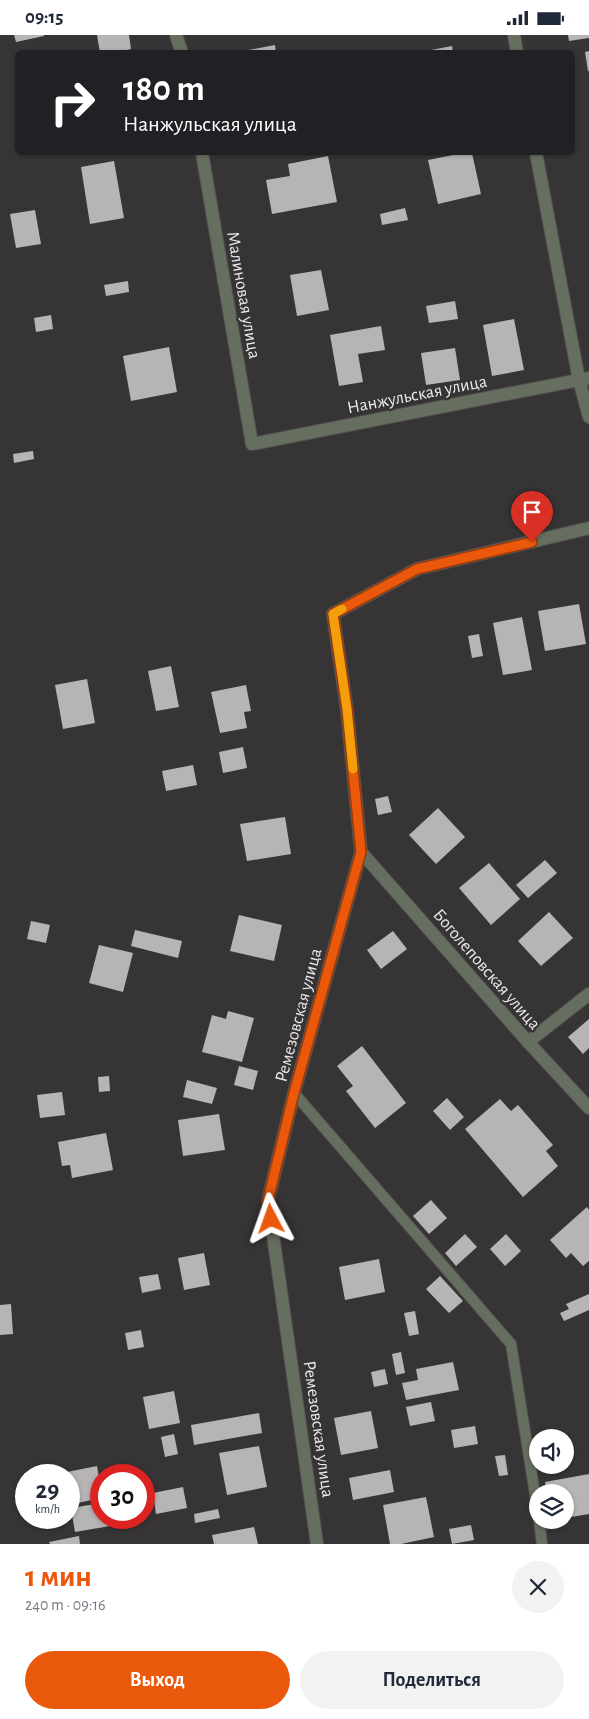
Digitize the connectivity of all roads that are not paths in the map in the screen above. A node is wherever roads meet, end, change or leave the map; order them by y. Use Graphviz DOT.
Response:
graph roads {
  1 [pos="176,35"];
  2 [pos="514,35"];
  3 [pos="181,50"];
  4 [pos="516,50"];
  5 [pos="202,155"];
  6 [pos="536,155"];
  7 [pos="584,379"];
  8 [pos="589,417"];
  9 [pos="252,444"];
  10 [pos="589,528"];
  11 [pos="361,852"];
  12 [pos="589,994"];
  13 [pos="528,1042"];
  14 [pos="294,1093"];
  15 [pos="589,1108"];
  16 [pos="533,1484"];
  17 [pos="540,1529"];
  18 [pos="317,1544"];
  19 [pos="542,1544"];
  1 -- 3 [label="street"];
  2 -- 4 [label="street"];
  5 -- 9 [label="street, Малиновая улица"];
  6 -- 7 [label="street"];
  7 -- 8 [label="street"];
  7 -- 9 [label="street, Нанжульская улица"];
  10 -- 11 [label="street, Ремезовская улица"];
  11 -- 13 [label="street, Боголеповская улица"];
  11 -- 14 [label="street, Ремезовская улица"];
  12 -- 13 [label="street"];
  13 -- 15 [label="street, Боголеповская улица"];
  14 -- 16 [label="lane"];
  14 -- 18 [label="street, Ремезовская улица"];
  17 -- 19 [label="lane"];
}
